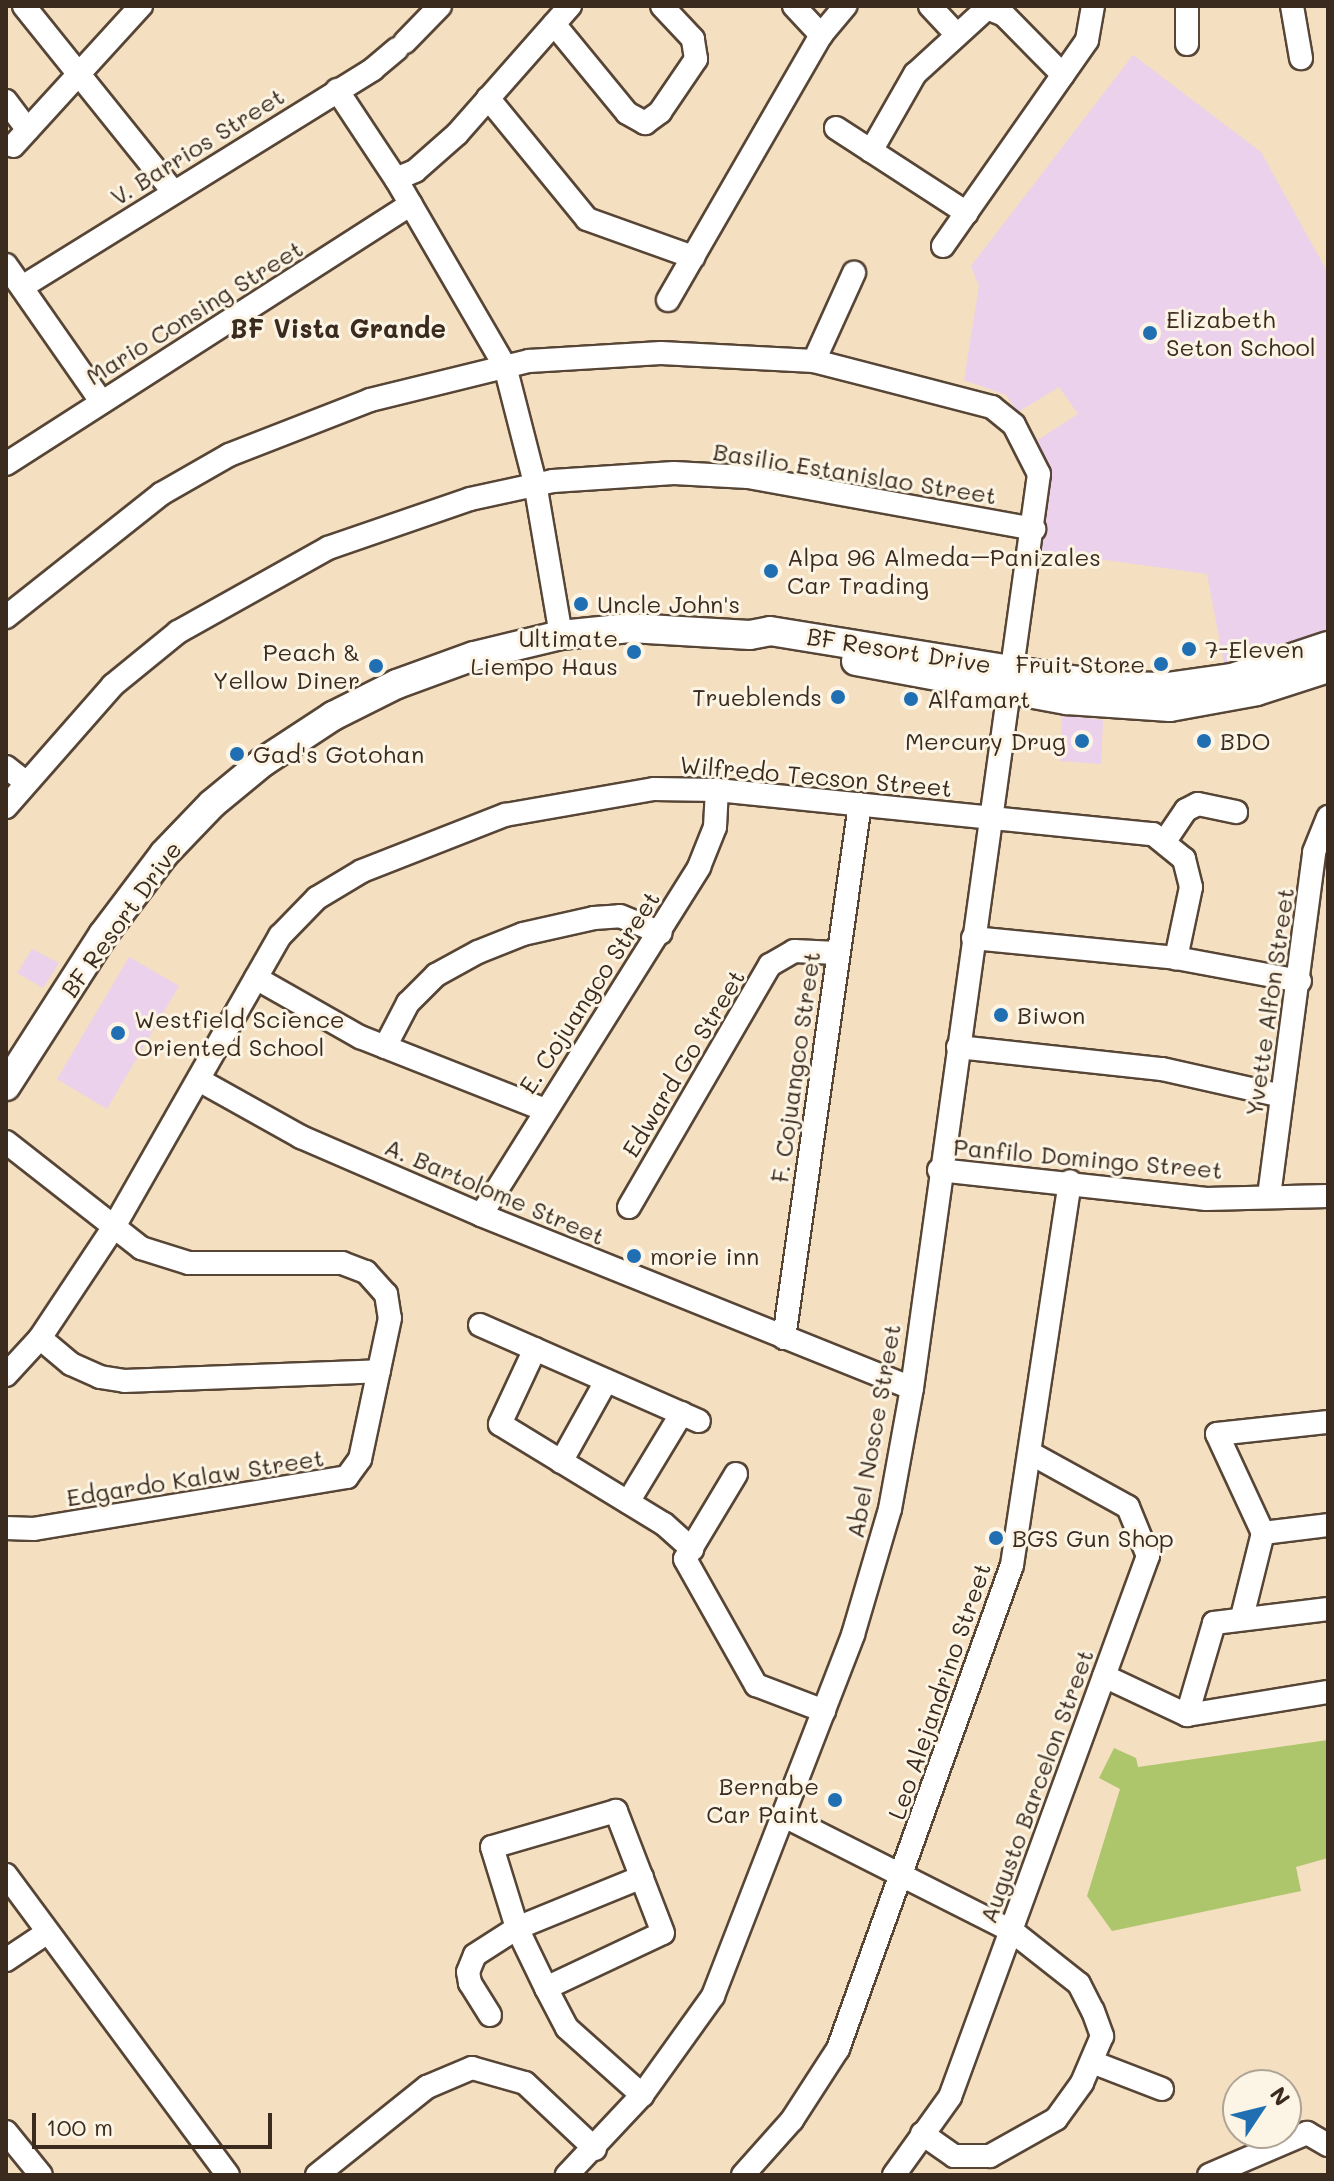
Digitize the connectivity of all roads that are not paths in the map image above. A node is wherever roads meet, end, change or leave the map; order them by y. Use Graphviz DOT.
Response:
graph roads {
  1 [pos="141,6"];
  2 [pos="440,6"];
  3 [pos="570,6"];
  4 [pos="662,6"];
  5 [pos="794,6"];
  6 [pos="845,6"];
  7 [pos="930,6"];
  8 [pos="1093,6"];
  9 [pos="1187,6"];
  10 [pos="1292,6"];
  11 [pos="30,8"];
  12 [pos="995,8"];
  13 [pos="554,24"];
  14 [pos="955,33"];
  15 [pos="821,35"];
  16 [pos="1187,44"];
  17 [pos="1301,58"];
  18 [pos="79,74"];
  19 [pos="1063,75"];
  20 [pos="337,90"];
  21 [pos="488,98"];
  22 [pos="6,101"];
  23 [pos="836,128"];
  24 [pos="871,151"];
  25 [pos="396,179"];
  26 [pos="173,191"];
  27 [pos="411,204"];
  28 [pos="967,213"];
  29 [pos="943,246"];
  30 [pos="693,257"];
  31 [pos="6,265"];
  32 [pos="854,273"];
  33 [pos="22,287"];
  34 [pos="668,300"];
  35 [pos="814,361"];
  36 [pos="505,366"];
  37 [pos="101,401"];
  38 [pos="6,464"];
  39 [pos="535,483"];
  40 [pos="1034,529"];
  41 [pos="6,617"];
  42 [pos="561,635"];
  43 [pos="1328,646"];
  44 [pos="1328,668"];
  45 [pos="1012,680"];
  46 [pos="15,774"];
  47 [pos="717,790"];
  48 [pos="860,804"];
  49 [pos="6,807"];
  50 [pos="1236,812"];
  51 [pos="991,817"];
  52 [pos="1328,817"];
  53 [pos="1165,841"];
  54 [pos="661,933"];
  55 [pos="973,938"];
  56 [pos="837,953"];
  57 [pos="1176,958"];
  58 [pos="256,978"];
  59 [pos="1300,981"];
  60 [pos="385,1047"];
  61 [pos="958,1047"];
  62 [pos="199,1080"];
  63 [pos="6,1086"];
  64 [pos="1282,1096"];
  65 [pos="543,1109"];
  66 [pos="6,1142"];
  67 [pos="939,1170"];
  68 [pos="1070,1181"];
  69 [pos="1269,1196"];
  70 [pos="1328,1196"];
  71 [pos="629,1207"];
  72 [pos="481,1215"];
  73 [pos="115,1225"];
  74 [pos="480,1325"];
  75 [pos="40,1338"];
  76 [pos="784,1338"];
  77 [pos="535,1349"];
  78 [pos="379,1371"];
  79 [pos="6,1375"];
  80 [pos="606,1381"];
  81 [pos="912,1388"];
  82 [pos="1328,1422"];
  83 [pos="1032,1454"];
  84 [pos="561,1462"];
  85 [pos="736,1474"];
  86 [pos="628,1502"];
  87 [pos="1328,1525"];
  88 [pos="6,1528"];
  89 [pos="1263,1533"];
  90 [pos="692,1549"];
  91 [pos="1328,1609"];
  92 [pos="1242,1617"];
  93 [pos="1104,1676"];
  94 [pos="1328,1692"];
  95 [pos="824,1711"];
  96 [pos="1187,1715"];
  97 [pos="786,1817"];
  98 [pos="6,1875"];
  99 [pos="901,1875"];
  100 [pos="642,1877"];
  101 [pos="517,1928"];
  102 [pos="1012,1931"];
  103 [pos="45,1934"];
  104 [pos="6,1960"];
  105 [pos="546,1988"];
  106 [pos="490,2015"];
  107 [pos="1092,2062"];
  108 [pos="1162,2089"];
  109 [pos="642,2095"];
  110 [pos="6,2132"];
  111 [pos="922,2134"];
  112 [pos="1328,2145"];
  113 [pos="595,2149"];
  114 [pos="991,2166"];
  115 [pos="1218,2173"];
  116 [pos="41,2175"];
  117 [pos="228,2175"];
  118 [pos="317,2175"];
  119 [pos="567,2175"];
  120 [pos="743,2175"];
  121 [pos="894,2175"];
  1 -- 18 [label="street"];
  2 -- 20 [label="street, V. Barrios Street"];
  3 -- 13 [label="street"];
  4 -- 13 [label="street"];
  5 -- 15 [label="street"];
  6 -- 15 [label="street"];
  7 -- 14 [label="street"];
  8 -- 19 [label="street"];
  9 -- 16 [label="street"];
  10 -- 17 [label="street"];
  11 -- 18 [label="street"];
  12 -- 14 [label="street"];
  12 -- 19 [label="street"];
  13 -- 21 [label="street"];
  14 -- 24 [label="street"];
  15 -- 30 [label="street"];
  18 -- 22 [label="street"];
  18 -- 26 [label="street"];
  19 -- 28 [label="street"];
  20 -- 25 [label="street"];
  20 -- 26 [label="street, V. Barrios Street"];
  21 -- 25 [label="street"];
  21 -- 30 [label="street"];
  23 -- 24 [label="street"];
  24 -- 28 [label="street"];
  25 -- 27 [label="street"];
  26 -- 33 [label="street, V. Barrios Street"];
  27 -- 36 [label="street"];
  27 -- 37 [label="street, Mario Consing Street"];
  28 -- 29 [label="street"];
  30 -- 34 [label="street"];
  31 -- 33 [label="street"];
  32 -- 35 [label="street"];
  33 -- 37 [label="street"];
  35 -- 36 [label="street, Abel Nosce Street"];
  35 -- 40 [label="street, Abel Nosce Street"];
  36 -- 39 [label="street"];
  36 -- 41 [label="street, Abel Nosce Street"];
  37 -- 38 [label="street, Mario Consing Street"];
  39 -- 40 [label="street, Basilio Estanislao Street"];
  39 -- 42 [label="street"];
  39 -- 46 [label="street, Basilio Estanislao Street"];
  40 -- 45 [label="street, Abel Nosce Street"];
  42 -- 45 [label="main road, BF Resort Drive"];
  42 -- 63 [label="main road, BF Resort Drive"];
  43 -- 45 [label="main road, BF Resort Drive"];
  44 -- 45 [label="main road, BF Resort Drive"];
  45 -- 51 [label="street, Abel Nosce Street"];
  46 -- 49 [label="street, Basilio Estanislao Street"];
  47 -- 48 [label="street, Wilfredo Tecson Street"];
  47 -- 54 [label="street, E. Cojuangco Street"];
  47 -- 58 [label="street, Wilfredo Tecson Street"];
  48 -- 51 [label="street, Wilfredo Tecson Street"];
  48 -- 56 [label="street, F. Cojuangco Street"];
  50 -- 53 [label="street"];
  51 -- 53 [label="street"];
  51 -- 55 [label="street, Abel Nosce Street"];
  52 -- 59 [label="street, Yvette Alfon Street"];
  53 -- 57 [label="street"];
  54 -- 60 [label="street"];
  54 -- 65 [label="street, E. Cojuangco Street"];
  55 -- 57 [label="street"];
  55 -- 61 [label="street, Abel Nosce Street"];
  56 -- 71 [label="street, Edward Go Street"];
  56 -- 76 [label="street, F. Cojuangco Street"];
  57 -- 59 [label="street"];
  58 -- 60 [label="street"];
  58 -- 62 [label="street, Wilfredo Tecson Street"];
  59 -- 64 [label="street, Yvette Alfon Street"];
  60 -- 65 [label="street"];
  61 -- 64 [label="street"];
  61 -- 67 [label="street, Abel Nosce Street"];
  62 -- 72 [label="street, A. Bartolome Street"];
  62 -- 73 [label="street, Wilfredo Tecson Street"];
  64 -- 69 [label="street, Yvette Alfon Street"];
  65 -- 72 [label="street, E. Cojuangco Street"];
  66 -- 73 [label="street, Edgardo Kalaw Street"];
  67 -- 68 [label="street, Panfilo Domingo Street"];
  67 -- 81 [label="street, Abel Nosce Street"];
  68 -- 69 [label="street, Panfilo Domingo Street"];
  68 -- 83 [label="street, Leo Alejandrino Street"];
  69 -- 70 [label="street, Panfilo Domingo Street"];
  72 -- 76 [label="street, A. Bartolome Street"];
  73 -- 75 [label="street, Wilfredo Tecson Street"];
  73 -- 78 [label="street, Edgardo Kalaw Street"];
  74 -- 77 [label="street"];
  75 -- 78 [label="street"];
  75 -- 79 [label="street, Wilfredo Tecson Street"];
  76 -- 81 [label="street, A. Bartolome Street"];
  77 -- 80 [label="street"];
  77 -- 84 [label="street"];
  78 -- 88 [label="street, Edgardo Kalaw Street"];
  80 -- 84 [label="street"];
  80 -- 86 [label="street"];
  81 -- 95 [label="street, Abel Nosce Street"];
  82 -- 89 [label="street"];
  83 -- 93 [label="street, Augusto Barcelon Street"];
  83 -- 99 [label="street, Leo Alejandrino Street"];
  84 -- 86 [label="street"];
  85 -- 90 [label="street"];
  86 -- 90 [label="street"];
  87 -- 89 [label="street"];
  89 -- 92 [label="street"];
  90 -- 95 [label="street"];
  91 -- 92 [label="street"];
  92 -- 96 [label="street"];
  93 -- 96 [label="street"];
  93 -- 102 [label="street, Augusto Barcelon Street"];
  94 -- 96 [label="street"];
  95 -- 97 [label="street, Abel Nosce Street"];
  97 -- 99 [label="street"];
  97 -- 109 [label="street, Abel Nosce Street"];
  98 -- 103 [label="street"];
  99 -- 102 [label="street"];
  99 -- 120 [label="street, Leo Alejandrino Street"];
  100 -- 101 [label="street"];
  100 -- 101 [label="street"];
  100 -- 105 [label="street"];
  101 -- 105 [label="street"];
  101 -- 106 [label="street"];
  102 -- 107 [label="street"];
  102 -- 111 [label="street, Augusto Barcelon Street"];
  103 -- 104 [label="street"];
  103 -- 117 [label="street"];
  105 -- 109 [label="street"];
  107 -- 108 [label="street"];
  107 -- 114 [label="street"];
  109 -- 113 [label="street, Abel Nosce Street"];
  110 -- 116 [label="street"];
  111 -- 114 [label="street"];
  111 -- 121 [label="street, Augusto Barcelon Street"];
  112 -- 115 [label="street"];
  113 -- 118 [label="street"];
  113 -- 119 [label="street, Abel Nosce Street"];
}
